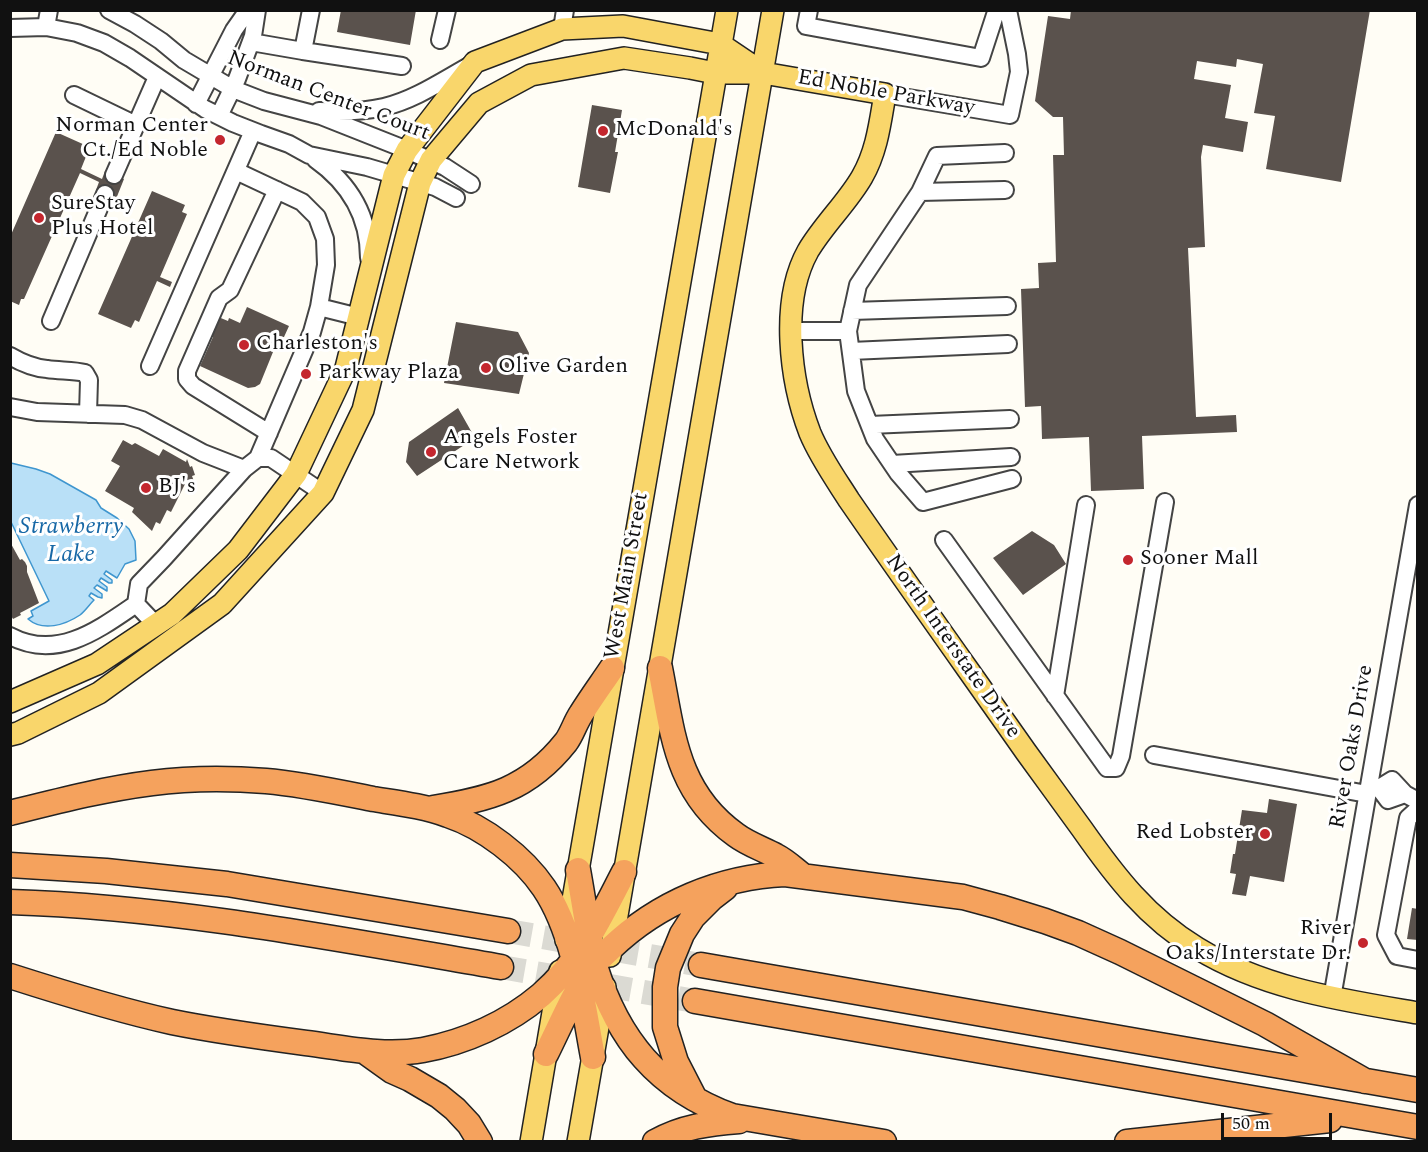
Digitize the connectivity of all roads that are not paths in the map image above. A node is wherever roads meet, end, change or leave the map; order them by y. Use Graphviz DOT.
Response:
graph roads {
  1 [pos="109,10"];
  2 [pos="248,10"];
  3 [pos="257,10"];
  4 [pos="311,10"];
  5 [pos="447,10"];
  6 [pos="727,10"];
  7 [pos="773,10"];
  8 [pos="1002,10"];
  9 [pos="1008,10"];
  10 [pos="808,18"];
  11 [pos="47,19"];
  12 [pos="564,20"];
  13 [pos="10,28"];
  14 [pos="440,40"];
  15 [pos="251,42"];
  16 [pos="720,44"];
  17 [pos="303,51"];
  18 [pos="475,62"];
  19 [pos="402,66"];
  20 [pos="715,73"];
  21 [pos="763,73"];
  22 [pos="210,76"];
  23 [pos="157,77"];
  24 [pos="232,89"];
  25 [pos="885,94"];
  26 [pos="74,95"];
  27 [pos="196,104"];
  28 [pos="292,109"];
  29 [pos="219,116"];
  30 [pos="136,124"];
  31 [pos="253,131"];
  32 [pos="407,150"];
  33 [pos="1005,153"];
  34 [pos="309,155"];
  35 [pos="431,160"];
  36 [pos="236,171"];
  37 [pos="114,175"];
  38 [pos="394,175"];
  39 [pos="420,183"];
  40 [pos="471,184"];
  41 [pos="277,190"];
  42 [pos="1005,190"];
  43 [pos="920,192"];
  44 [pos="105,194"];
  45 [pos="456,198"];
  46 [pos="368,279"];
  47 [pos="1007,306"];
  48 [pos="319,307"];
  49 [pos="852,311"];
  50 [pos="359,317"];
  51 [pos="51,321"];
  52 [pos="790,331"];
  53 [pos="848,331"];
  54 [pos="1008,344"];
  55 [pos="851,351"];
  56 [pos="10,356"];
  57 [pos="150,366"];
  58 [pos="10,407"];
  59 [pos="88,414"];
  60 [pos="1010,418"];
  61 [pos="870,425"];
  62 [pos="269,433"];
  63 [pos="1011,457"];
  64 [pos="258,458"];
  65 [pos="892,464"];
  66 [pos="244,469"];
  67 [pos="296,474"];
  68 [pos="1012,479"];
  69 [pos="323,493"];
  70 [pos="1165,502"];
  71 [pos="1086,505"];
  72 [pos="1418,505"];
  73 [pos="944,540"];
  74 [pos="135,604"];
  75 [pos="156,625"];
  76 [pos="10,636"];
  77 [pos="612,668"];
  78 [pos="660,668"];
  79 [pos="1055,696"];
  80 [pos="10,702"];
  81 [pos="10,735"];
  82 [pos="1154,755"];
  83 [pos="1372,790"];
  84 [pos="1411,797"];
  85 [pos="426,809"];
  86 [pos="1418,809"];
  87 [pos="10,813"];
  88 [pos="10,865"];
  89 [pos="578,870"];
  90 [pos="624,872"];
  91 [pos="802,875"];
  92 [pos="736,879"];
  93 [pos="10,902"];
  94 [pos="508,931"];
  95 [pos="566,937"];
  96 [pos="601,943"];
  97 [pos="1418,960"];
  98 [pos="701,965"];
  99 [pos="501,967"];
  100 [pos="577,972"];
  101 [pos="10,976"];
  102 [pos="604,990"];
  103 [pos="1332,998"];
  104 [pos="695,1001"];
  105 [pos="1418,1013"];
  106 [pos="364,1051"];
  107 [pos="546,1053"];
  108 [pos="593,1057"];
  109 [pos="1365,1081"];
  110 [pos="1418,1090"];
  111 [pos="695,1100"];
  112 [pos="1359,1116"];
  113 [pos="757,1120"];
  114 [pos="1418,1127"];
  115 [pos="480,1142"];
  116 [pos="531,1142"];
  117 [pos="578,1142"];
  118 [pos="656,1142"];
  119 [pos="884,1142"];
  120 [pos="1127,1142"];
  1 -- 22 [label="street, Norman Center Court"];
  2 -- 22 [label="street"];
  3 -- 15 [label="street"];
  4 -- 17 [label="street"];
  5 -- 14 [label="street"];
  6 -- 16 [label="main road, West Main Street"];
  7 -- 21 [label="main road, West Main Street"];
  8 -- 10 [label="street"];
  9 -- 25 [label="street, Ed Noble Parkway"];
  11 -- 13 [label="street"];
  11 -- 23 [label="street"];
  12 -- 16 [label="main road, Ed Noble Parkway"];
  12 -- 18 [label="main road, Ed Noble Parkway"];
  15 -- 17 [label="street"];
  15 -- 24 [label="street"];
  16 -- 20 [label="main road, West Main Street"];
  16 -- 21 [label="main road, Ed Noble Parkway"];
  17 -- 19 [label="street"];
  18 -- 28 [label="street"];
  18 -- 32 [label="main road"];
  20 -- 21 [label="main road, Ed Noble Parkway"];
  20 -- 35 [label="main road, Ed Noble Parkway"];
  20 -- 77 [label="main road, West Main Street"];
  21 -- 25 [label="main road, Ed Noble Parkway"];
  21 -- 78 [label="main road, West Main Street"];
  22 -- 24 [label="street, Norman Center Court"];
  22 -- 27 [label="street"];
  23 -- 27 [label="street"];
  23 -- 30 [label="street"];
  24 -- 28 [label="street, Norman Center Court"];
  24 -- 29 [label="street"];
  25 -- 52 [label="main road, North Interstate Drive"];
  26 -- 30 [label="street"];
  27 -- 29 [label="street"];
  28 -- 32 [label="street, Norman Center Court"];
  29 -- 31 [label="street"];
  30 -- 37 [label="street"];
  31 -- 34 [label="street"];
  31 -- 36 [label="street"];
  32 -- 35 [label="street, Norman Center Court"];
  32 -- 38 [label="main road"];
  33 -- 43 [label="street"];
  34 -- 38 [label="street"];
  34 -- 46 [label="street"];
  35 -- 39 [label="main road, Ed Noble Parkway"];
  35 -- 40 [label="street, Norman Center Court"];
  36 -- 41 [label="street"];
  36 -- 57 [label="street"];
  38 -- 39 [label="street"];
  38 -- 46 [label="main road"];
  39 -- 45 [label="street"];
  39 -- 69 [label="main road, Ed Noble Parkway"];
  41 -- 48 [label="street"];
  41 -- 62 [label="street"];
  42 -- 43 [label="street"];
  43 -- 49 [label="street"];
  44 -- 51 [label="street"];
  46 -- 50 [label="main road"];
  47 -- 49 [label="street"];
  48 -- 50 [label="street"];
  48 -- 62 [label="street"];
  49 -- 53 [label="street"];
  50 -- 67 [label="main road"];
  52 -- 53 [label="street"];
  52 -- 103 [label="main road, North Interstate Drive"];
  53 -- 55 [label="street"];
  54 -- 55 [label="street"];
  55 -- 61 [label="street"];
  56 -- 59 [label="street"];
  58 -- 59 [label="street"];
  59 -- 66 [label="street"];
  60 -- 61 [label="street"];
  61 -- 65 [label="street"];
  62 -- 64 [label="street"];
  63 -- 65 [label="street"];
  64 -- 66 [label="street"];
  64 -- 67 [label="street"];
  65 -- 68 [label="street"];
  66 -- 74 [label="street"];
  67 -- 69 [label="street"];
  67 -- 75 [label="main road"];
  69 -- 81 [label="main road, Ed Noble Parkway"];
  70 -- 79 [label="street"];
  71 -- 79 [label="street"];
  72 -- 83 [label="street, River Oaks Drive"];
  73 -- 79 [label="street"];
  74 -- 75 [label="street"];
  74 -- 76 [label="street"];
  75 -- 80 [label="main road"];
  77 -- 85 [label="highway"];
  77 -- 89 [label="main road, West Main Street"];
  78 -- 90 [label="main road, West Main Street"];
  78 -- 91 [label="highway"];
  82 -- 83 [label="street"];
  83 -- 84 [label="street"];
  83 -- 103 [label="street, River Oaks Drive"];
  85 -- 87 [label="highway"];
  85 -- 95 [label="highway"];
  86 -- 97 [label="street"];
  88 -- 94 [label="highway"];
  89 -- 95 [label="main road, West Main Street"];
  89 -- 96 [label="highway"];
  90 -- 96 [label="highway"];
  91 -- 92 [label="highway"];
  91 -- 109 [label="highway"];
  92 -- 96 [label="highway"];
  92 -- 111 [label="highway"];
  93 -- 99 [label="highway"];
  95 -- 100 [label="highway"];
  96 -- 100 [label="highway"];
  96 -- 102 [label="main road"];
  98 -- 109 [label="highway"];
  100 -- 102 [label="highway"];
  100 -- 106 [label="highway"];
  100 -- 107 [label="highway"];
  100 -- 108 [label="highway"];
  101 -- 106 [label="highway"];
  102 -- 108 [label="main road"];
  102 -- 111 [label="highway"];
  103 -- 105 [label="main road, North Interstate Drive"];
  104 -- 112 [label="highway"];
  106 -- 115 [label="highway"];
  107 -- 116 [label="main road"];
  108 -- 117 [label="main road"];
  109 -- 110 [label="highway"];
  111 -- 113 [label="highway"];
  112 -- 114 [label="highway"];
  112 -- 120 [label="highway"];
  113 -- 118 [label="highway"];
  113 -- 119 [label="highway"];
}
